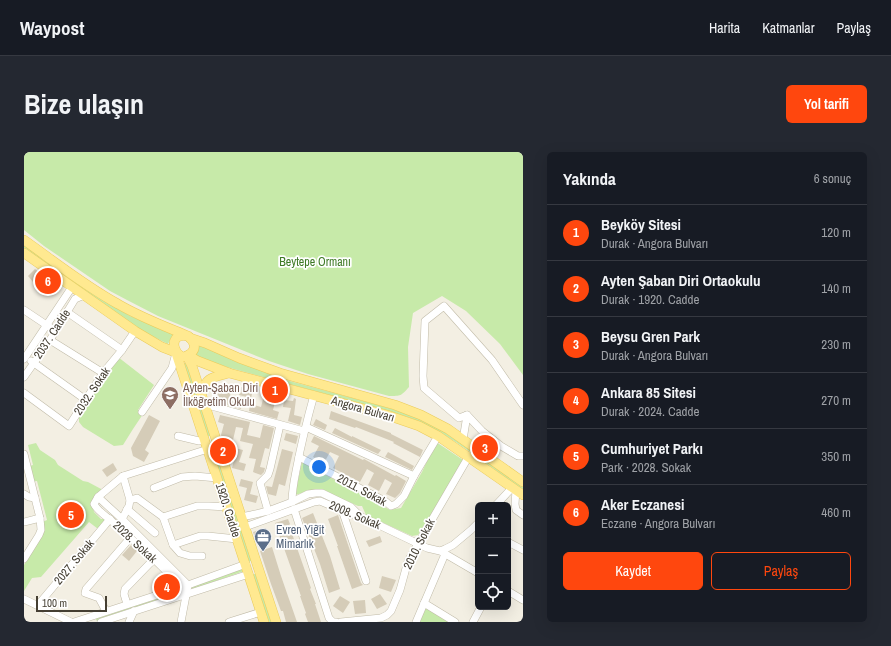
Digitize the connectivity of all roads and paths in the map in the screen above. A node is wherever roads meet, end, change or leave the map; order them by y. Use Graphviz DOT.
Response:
graph roads {
  1 [pos="24,240"];
  2 [pos="24,253"];
  3 [pos="72,287"];
  4 [pos="84,295"];
  5 [pos="24,310"];
  6 [pos="67,312"];
  7 [pos="47,326"];
  8 [pos="55,331"];
  9 [pos="135,331"];
  10 [pos="189,337"];
  11 [pos="50,340"];
  12 [pos="122,350"];
  13 [pos="176,352"];
  14 [pos="188,356"];
  15 [pos="25,357"];
  16 [pos="33,363"];
  17 [pos="229,372"];
  18 [pos="103,373"];
  19 [pos="24,377"];
  20 [pos="24,393"];
  21 [pos="201,394"];
  22 [pos="314,395"];
  23 [pos="86,400"];
  24 [pos="204,404"];
  25 [pos="523,405"];
  26 [pos="142,412"];
  27 [pos="467,415"];
  28 [pos="280,425"];
  29 [pos="305,429"];
  30 [pos="178,436"];
  31 [pos="214,436"];
  32 [pos="438,436"];
  33 [pos="463,440"];
  34 [pos="206,444"];
  35 [pos="218,445"];
  36 [pos="24,454"];
  37 [pos="469,456"];
  38 [pos="523,456"];
  39 [pos="299,457"];
  40 [pos="123,476"];
  41 [pos="414,476"];
  42 [pos="217,478"];
  43 [pos="523,482"];
  44 [pos="154,488"];
  45 [pos="517,491"];
  46 [pos="24,494"];
  47 [pos="98,497"];
  48 [pos="35,498"];
  49 [pos="130,500"];
  50 [pos="292,502"];
  51 [pos="500,502"];
  52 [pos="227,507"];
  53 [pos="127,509"];
  54 [pos="294,509"];
  55 [pos="342,510"];
  56 [pos="268,511"];
  57 [pos="523,514"];
  58 [pos="360,516"];
  59 [pos="163,517"];
  60 [pos="241,517"];
  61 [pos="40,518"];
  62 [pos="110,519"];
  63 [pos="122,519"];
  64 [pos="24,522"];
  65 [pos="475,527"];
  66 [pos="245,528"];
  67 [pos="155,533"];
  68 [pos="130,538"];
  69 [pos="237,539"];
  70 [pos="418,543"];
  71 [pos="511,544"];
  72 [pos="173,545"];
  73 [pos="523,550"];
  74 [pos="442,552"];
  75 [pos="202,556"];
  76 [pos="24,559"];
  77 [pos="154,559"];
  78 [pos="255,561"];
  79 [pos="246,564"];
  80 [pos="258,570"];
  81 [pos="475,571"];
  82 [pos="249,574"];
  83 [pos="366,580"];
  84 [pos="188,585"];
  85 [pos="181,587"];
  86 [pos="511,593"];
  87 [pos="186,594"];
  88 [pos="24,599"];
  89 [pos="523,600"];
  90 [pos="424,603"];
  91 [pos="128,604"];
  92 [pos="38,605"];
  93 [pos="479,610"];
  94 [pos="106,611"];
  95 [pos="134,611"];
  96 [pos="261,612"];
  97 [pos="92,619"];
  98 [pos="367,621"];
  99 [pos="71,622"];
  100 [pos="74,622"];
  101 [pos="101,622"];
  102 [pos="129,622"];
  103 [pos="181,622"];
  104 [pos="229,622"];
  105 [pos="264,622"];
  106 [pos="276,622"];
  107 [pos="336,622"];
  108 [pos="341,622"];
  109 [pos="416,622"];
  110 [pos="455,622"];
  111 [pos="473,622"];
  1 -- 10 [label="main road, Angora Bulvarı"];
  2 -- 3 [label="main road, Angora Bulvarı"];
  3 -- 4 [label="main road, Angora Bulvarı"];
  3 -- 7 [label="street, 2037. Cadde"];
  4 -- 6 [label="street, 2037. Cadde"];
  4 -- 9 [label="main road, Angora Bulvarı"];
  5 -- 7 [label="street"];
  6 -- 8 [label="street, 2037. Cadde"];
  6 -- 12 [label="street"];
  7 -- 8 [label="street"];
  7 -- 15 [label="street, 2037. Cadde"];
  8 -- 11 [label="street, 2037. Cadde"];
  9 -- 12 [label="street, 2032. Sokak"];
  9 -- 13 [label="main road, Angora Bulvarı"];
  10 -- 13 [label="main road"];
  10 -- 14 [label="main road"];
  10 -- 33 [label="main road, Angora Bulvarı"];
  11 -- 16 [label="street, 2037. Cadde"];
  11 -- 18 [label="street"];
  12 -- 18 [label="street, 2032. Sokak"];
  13 -- 14 [label="main road, Angora Bulvarı"];
  13 -- 26 [label="street"];
  13 -- 34 [label="main road, 1920. Cadde"];
  14 -- 17 [label="main road, Angora Bulvarı"];
  14 -- 21 [label="main road, 1920. Cadde"];
  15 -- 16 [label="street"];
  16 -- 19 [label="street, 2037. Cadde"];
  16 -- 23 [label="street"];
  17 -- 21 [label="main road"];
  17 -- 22 [label="main road, Angora Bulvarı"];
  18 -- 23 [label="street, 2032. Sokak"];
  20 -- 23 [label="street, 2032. Sokak"];
  21 -- 24 [label="main road, 1920. Cadde"];
  22 -- 29 [label="street"];
  22 -- 32 [label="main road, Angora Bulvarı"];
  24 -- 28 [label="street"];
  24 -- 31 [label="main road, 1920. Cadde"];
  25 -- 27 [label="street"];
  27 -- 33 [label="street"];
  27 -- 38 [label="street"];
  28 -- 29 [label="street"];
  28 -- 56 [label="street"];
  29 -- 39 [label="street"];
  29 -- 41 [label="street"];
  30 -- 34 [label="street"];
  31 -- 34 [label="main road"];
  31 -- 35 [label="main road, 1920. Cadde"];
  32 -- 37 [label="main road, Angora Bulvarı"];
  32 -- 41 [label="street"];
  33 -- 43 [label="main road, Angora Bulvarı"];
  34 -- 35 [label="main road"];
  34 -- 40 [label="street"];
  34 -- 42 [label="main road, 1920. Cadde"];
  35 -- 60 [label="main road, 1920. Cadde"];
  36 -- 48 [label="street"];
  37 -- 45 [label="main road, Angora Bulvarı"];
  37 -- 70 [label="street, 2010. Sokak"];
  39 -- 41 [label="street, 2011. Sokak"];
  39 -- 50 [label="street"];
  40 -- 47 [label="street"];
  40 -- 49 [label="street"];
  42 -- 44 [label="street"];
  42 -- 52 [label="main road, 1920. Cadde"];
  45 -- 51 [label="street"];
  45 -- 57 [label="street"];
  46 -- 48 [label="street"];
  47 -- 62 [label="street, 2028. Sokak"];
  47 -- 63 [label="street, 2028. Sokak"];
  48 -- 61 [label="street"];
  49 -- 53 [label="street, 2028. Sokak"];
  49 -- 59 [label="street"];
  50 -- 56 [label="street"];
  50 -- 58 [label="street"];
  52 -- 59 [label="street"];
  52 -- 69 [label="main road, 1920. Cadde"];
  53 -- 63 [label="street, 2028. Sokak"];
  53 -- 67 [label="street"];
  54 -- 55 [label="street, 2008. Sokak"];
  54 -- 66 [label="street, 2008. Sokak"];
  54 -- 107 [label="street"];
  55 -- 58 [label="street, 2008. Sokak"];
  55 -- 83 [label="street"];
  56 -- 60 [label="street"];
  58 -- 70 [label="street, 2008. Sokak"];
  59 -- 72 [label="street"];
  60 -- 66 [label="main road, 1920. Cadde"];
  61 -- 64 [label="street"];
  61 -- 76 [label="street"];
  62 -- 68 [label="street, 2028. Sokak"];
  62 -- 92 [label="street, 2027. Sokak"];
  63 -- 84 [label="street, 2028. Sokak"];
  65 -- 74 [label="street"];
  66 -- 78 [label="main road, 1920. Cadde"];
  68 -- 77 [label="street, 2028. Sokak"];
  68 -- 94 [label="street"];
  69 -- 72 [label="street"];
  69 -- 79 [label="main road, 1920. Cadde"];
  70 -- 74 [label="street, 2008. Sokak"];
  70 -- 98 [label="street, 2010. Sokak"];
  71 -- 73 [label="street"];
  72 -- 75 [label="street"];
  74 -- 81 [label="street, 2008. Sokak"];
  74 -- 90 [label="street"];
  77 -- 85 [label="street, 2028. Sokak"];
  77 -- 91 [label="street"];
  78 -- 79 [label="main road"];
  78 -- 80 [label="main road, 1920. Cadde"];
  79 -- 82 [label="main road, 1920. Cadde"];
  79 -- 84 [label="street"];
  80 -- 82 [label="main road"];
  80 -- 106 [label="main road, 1920. Cadde"];
  82 -- 87 [label="street"];
  82 -- 96 [label="main road, 1920. Cadde"];
  84 -- 85 [label="street"];
  84 -- 87 [label="street"];
  85 -- 87 [label="street, 2028. Sokak"];
  85 -- 91 [label="street"];
  86 -- 89 [label="street"];
  87 -- 95 [label="street"];
  87 -- 103 [label="street"];
  88 -- 92 [label="street"];
  90 -- 109 [label="street"];
  90 -- 110 [label="street"];
  91 -- 94 [label="street"];
  92 -- 99 [label="street"];
  93 -- 111 [label="street"];
  94 -- 97 [label="street"];
  95 -- 101 [label="street"];
  95 -- 102 [label="street"];
  96 -- 104 [label="street"];
  96 -- 105 [label="main road, 1920. Cadde"];
  97 -- 100 [label="street"];
  98 -- 108 [label="street, 2010. Sokak"];
}
